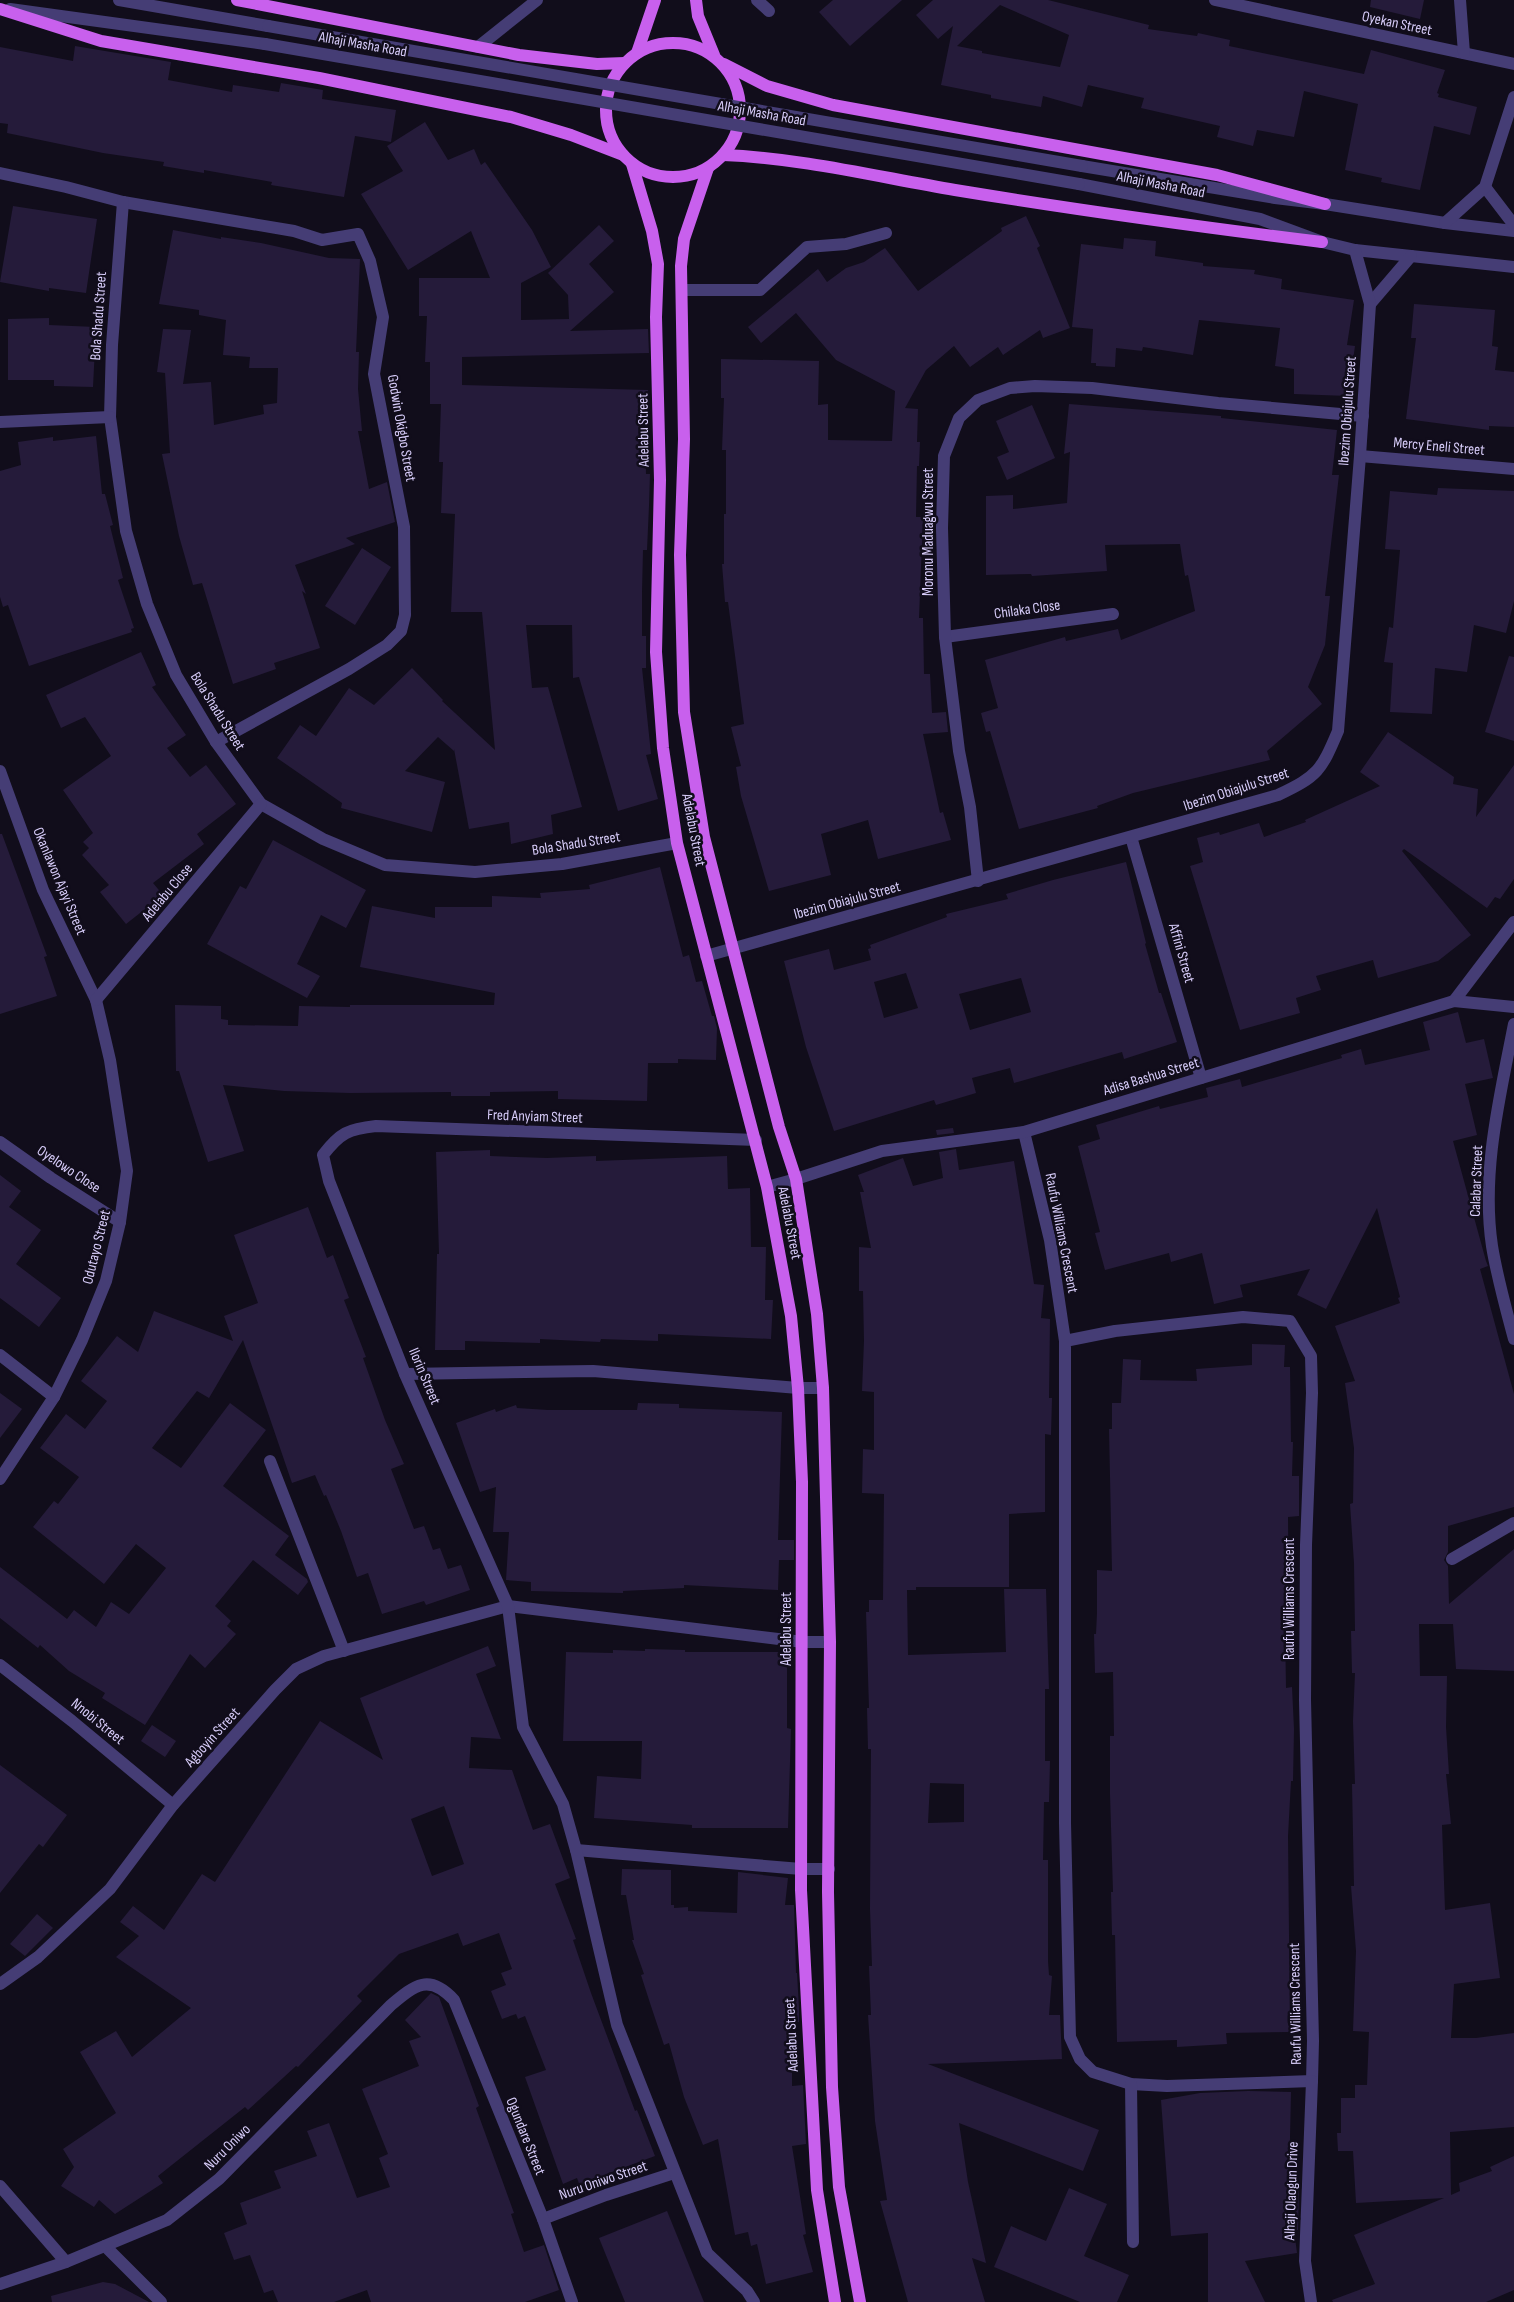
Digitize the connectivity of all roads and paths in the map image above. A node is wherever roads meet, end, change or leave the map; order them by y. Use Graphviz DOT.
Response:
graph roads {
  1 [pos="119,0"];
  2 [pos="237,0"];
  3 [pos="537,0"];
  4 [pos="655,0"];
  5 [pos="696,0"];
  6 [pos="758,0"];
  7 [pos="1215,0"];
  8 [pos="1460,0"];
  9 [pos="0,8"];
  10 [pos="769,11"];
  11 [pos="478,48"];
  12 [pos="637,53"];
  13 [pos="1464,53"];
  14 [pos="714,55"];
  15 [pos="625,63"];
  16 [pos="724,64"];
  17 [pos="1514,64"];
  18 [pos="1514,97"];
  19 [pos="723,155"];
  20 [pos="628,159"];
  21 [pos="708,168"];
  22 [pos="0,173"];
  23 [pos="1485,187"];
  24 [pos="122,202"];
  25 [pos="1325,204"];
  26 [pos="1445,223"];
  27 [pos="1514,225"];
  28 [pos="1514,231"];
  29 [pos="886,234"];
  30 [pos="1322,242"];
  31 [pos="1355,250"];
  32 [pos="1411,256"];
  33 [pos="1514,267"];
  34 [pos="682,290"];
  35 [pos="1370,304"];
  36 [pos="1363,416"];
  37 [pos="110,417"];
  38 [pos="0,422"];
  39 [pos="1360,456"];
  40 [pos="1514,469"];
  41 [pos="1113,614"];
  42 [pos="945,637"];
  43 [pos="216,742"];
  44 [pos="0,771"];
  45 [pos="261,804"];
  46 [pos="1131,837"];
  47 [pos="678,843"];
  48 [pos="978,881"];
  49 [pos="1514,922"];
  50 [pos="733,948"];
  51 [pos="706,956"];
  52 [pos="96,1000"];
  53 [pos="1454,1001"];
  54 [pos="1514,1006"];
  55 [pos="1514,1024"];
  56 [pos="1201,1078"];
  57 [pos="1024,1132"];
  58 [pos="756,1140"];
  59 [pos="0,1142"];
  60 [pos="323,1155"];
  61 [pos="796,1179"];
  62 [pos="767,1186"];
  63 [pos="120,1222"];
  64 [pos="1514,1339"];
  65 [pos="1065,1341"];
  66 [pos="0,1355"];
  67 [pos="405,1374"];
  68 [pos="798,1388"];
  69 [pos="823,1388"];
  70 [pos="54,1397"];
  71 [pos="270,1461"];
  72 [pos="0,1479"];
  73 [pos="1514,1523"];
  74 [pos="1452,1559"];
  75 [pos="508,1606"];
  76 [pos="803,1642"];
  77 [pos="830,1642"];
  78 [pos="344,1651"];
  79 [pos="0,1665"];
  80 [pos="173,1805"];
  81 [pos="576,1850"];
  82 [pos="801,1869"];
  83 [pos="829,1869"];
  84 [pos="0,1984"];
  85 [pos="441,1987"];
  86 [pos="1312,2081"];
  87 [pos="1131,2084"];
  88 [pos="674,2173"];
  89 [pos="0,2186"];
  90 [pos="543,2219"];
  91 [pos="1133,2242"];
  92 [pos="105,2246"];
  93 [pos="66,2262"];
  94 [pos="0,2284"];
  95 [pos="162,2302"];
  96 [pos="572,2302"];
  97 [pos="754,2302"];
  98 [pos="835,2302"];
  99 [pos="860,2302"];
  100 [pos="1311,2302"];
  1 -- 25 [label="street, Alhaji Masha Road, bridge"];
  2 -- 11 [label="main road"];
  3 -- 11 [label="street"];
  4 -- 12 [label="main road"];
  5 -- 14 [label="main road"];
  6 -- 10 [label="street"];
  7 -- 13 [label="street, Oyekan Street"];
  8 -- 13 [label="street"];
  9 -- 20 [label="main road"];
  9 -- 30 [label="street, Alhaji Masha Road, bridge"];
  11 -- 15 [label="main road"];
  12 -- 14 [label="main road"];
  12 -- 15 [label="main road"];
  13 -- 17 [label="street, Oyekan Street"];
  14 -- 16 [label="main road"];
  15 -- 20 [label="main road"];
  16 -- 19 [label="main road"];
  16 -- 25 [label="main road"];
  18 -- 23 [label="street"];
  19 -- 21 [label="main road"];
  19 -- 30 [label="main road"];
  20 -- 21 [label="main road"];
  20 -- 47 [label="main road, Adelabu Street"];
  21 -- 34 [label="main road, Adelabu Street"];
  22 -- 24 [label="street, Godwin Okigbo Street"];
  23 -- 26 [label="street"];
  23 -- 27 [label="street"];
  24 -- 37 [label="street, Bola Shadu Street"];
  24 -- 43 [label="street, Godwin Okigbo Street"];
  25 -- 26 [label="street, Alhaji Masha Road"];
  26 -- 28 [label="street, Alhaji Masha Road"];
  29 -- 34 [label="street"];
  30 -- 31 [label="street, Alhaji Masha Road"];
  31 -- 32 [label="street, Alhaji Masha Road"];
  31 -- 35 [label="street, Ibezim Obiajulu Street"];
  32 -- 33 [label="street, Alhaji Masha Road"];
  32 -- 35 [label="street"];
  34 -- 50 [label="main road, Adelabu Street"];
  35 -- 36 [label="street, Ibezim Obiajulu Street"];
  36 -- 39 [label="street, Ibezim Obiajulu Street"];
  36 -- 42 [label="street, Moronu Maduagwu Street"];
  37 -- 38 [label="street"];
  37 -- 43 [label="street, Bola Shadu Street"];
  39 -- 40 [label="street, Mercy Eneli Street"];
  39 -- 46 [label="street, Ibezim Obiajulu Street"];
  41 -- 42 [label="street, Chilaka Close"];
  42 -- 48 [label="street, Moronu Maduagwu Street"];
  43 -- 45 [label="street, Bola Shadu Street"];
  44 -- 52 [label="street, Okanlawon Ajayi Street"];
  45 -- 47 [label="street, Bola Shadu Street"];
  45 -- 52 [label="street, Adelabu Close"];
  46 -- 48 [label="street, Ibezim Obiajulu Street"];
  46 -- 56 [label="street, Affini Street"];
  47 -- 51 [label="main road, Adelabu Street"];
  48 -- 50 [label="street, Ibezim Obiajulu Street"];
  49 -- 53 [label="street"];
  50 -- 51 [label="street, Ibezim Obiajulu Street"];
  50 -- 61 [label="main road, Adelabu Street"];
  51 -- 58 [label="main road, Adelabu Street"];
  52 -- 63 [label="street, Odutayo Street"];
  53 -- 54 [label="street, Adisa Bashua Street"];
  53 -- 56 [label="street, Adisa Bashua Street"];
  55 -- 64 [label="street, Calabar Street"];
  56 -- 57 [label="street, Adisa Bashua Street"];
  57 -- 61 [label="street, Adisa Bashua Street"];
  57 -- 65 [label="street, Raufu Williams Crescent"];
  58 -- 60 [label="street, Fred Anyiam Street"];
  58 -- 62 [label="main road, Adelabu Street"];
  59 -- 63 [label="street, Oyelowo Close"];
  60 -- 67 [label="street, Ilorin Street"];
  61 -- 62 [label="street, Adisa Bashua Street"];
  61 -- 69 [label="main road, Adelabu Street"];
  62 -- 68 [label="main road, Adelabu Street"];
  63 -- 70 [label="street, Odutayo Street"];
  65 -- 86 [label="street, Raufu Williams Crescent"];
  65 -- 87 [label="street, Raufu Williams Crescent"];
  66 -- 70 [label="street"];
  67 -- 68 [label="street"];
  67 -- 75 [label="street, Ilorin Street"];
  68 -- 69 [label="street"];
  68 -- 76 [label="main road, Adelabu Street"];
  69 -- 77 [label="main road, Adelabu Street"];
  70 -- 72 [label="street, Odutayo Street"];
  71 -- 78 [label="street"];
  73 -- 74 [label="street"];
  75 -- 76 [label="street"];
  75 -- 78 [label="street, Agboyin Street"];
  75 -- 81 [label="street, Ilorin Street"];
  76 -- 77 [label="street"];
  76 -- 82 [label="main road, Adelabu Street"];
  77 -- 83 [label="main road, Adelabu Street"];
  78 -- 80 [label="street, Agboyin Street"];
  79 -- 80 [label="street, Nnobi Street"];
  80 -- 84 [label="street, Agboyin Street"];
  81 -- 82 [label="street"];
  81 -- 88 [label="street, Ilorin Street"];
  82 -- 83 [label="street"];
  82 -- 98 [label="main road, Adelabu Street"];
  83 -- 99 [label="main road, Adelabu Street"];
  85 -- 90 [label="street, Ogundare Street"];
  85 -- 92 [label="street, Nuru Oniwo"];
  86 -- 87 [label="street, Raufu Williams Crescent"];
  86 -- 100 [label="street, Alhaji Olaogun Drive"];
  87 -- 91 [label="street"];
  88 -- 90 [label="street, Nuru Oniwo Street"];
  88 -- 97 [label="street, Ilorin Street"];
  89 -- 93 [label="street"];
  90 -- 96 [label="street, Ogundare Street"];
  92 -- 93 [label="street, Nuru Oniwo"];
  92 -- 95 [label="street"];
  93 -- 94 [label="street, Nuru Oniwo"];
}
